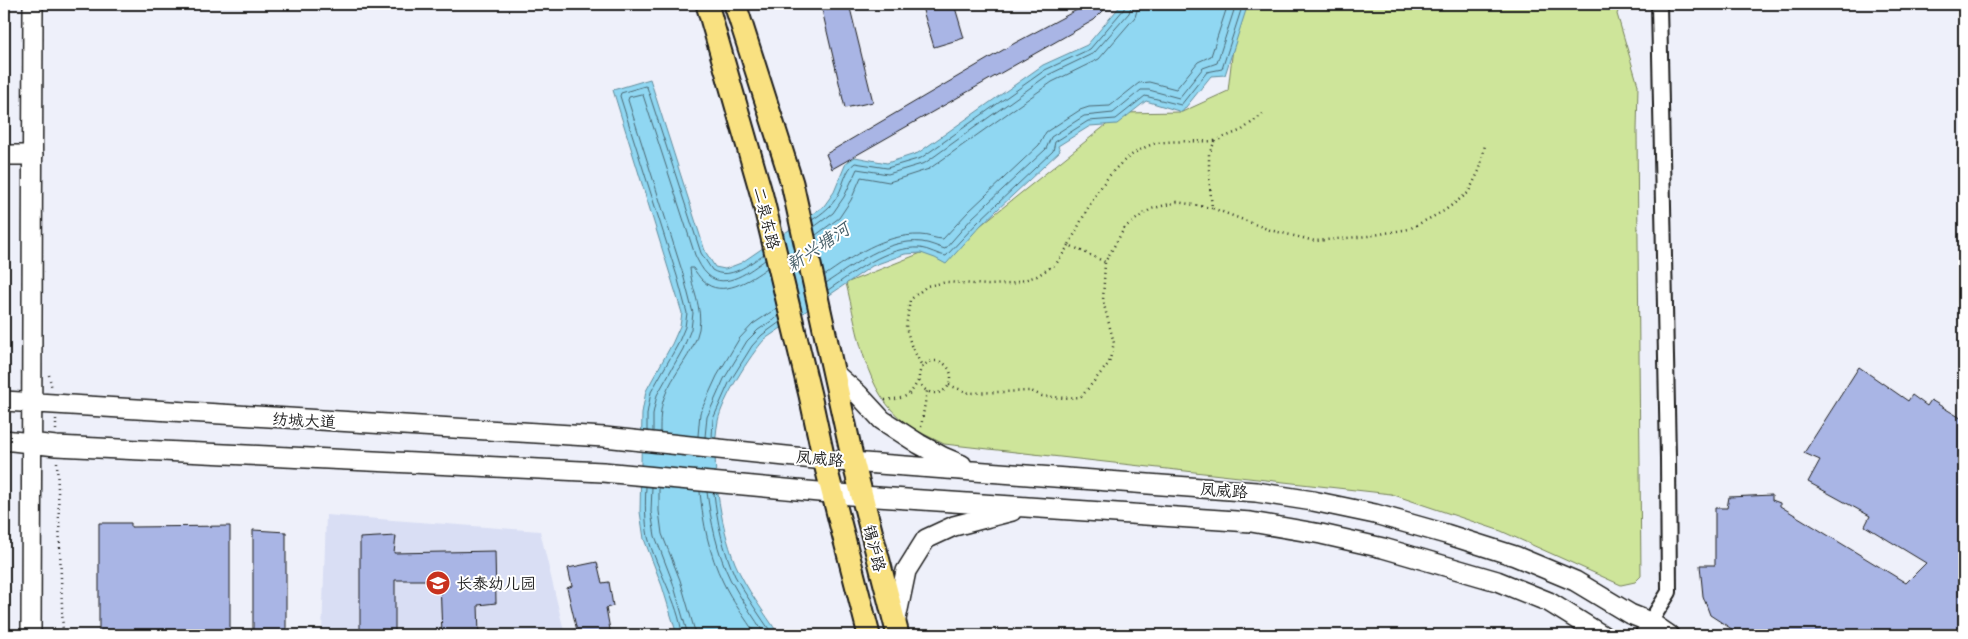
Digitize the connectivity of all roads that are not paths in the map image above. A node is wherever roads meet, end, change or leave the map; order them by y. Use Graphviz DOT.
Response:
graph roads {
  1 [pos="33,4"];
  2 [pos="707,4"];
  3 [pos="735,4"];
  4 [pos="1659,4"];
  5 [pos="4,155"];
  6 [pos="33,155"];
  7 [pos="834,374"];
  8 [pos="4,401"];
  9 [pos="30,403"];
  10 [pos="4,440"];
  11 [pos="30,443"];
  12 [pos="752,452"];
  13 [pos="824,460"];
  14 [pos="853,461"];
  15 [pos="977,471"];
  16 [pos="833,493"];
  17 [pos="862,496"];
  18 [pos="1030,506"];
  19 [pos="1646,628"];
  20 [pos="896,630"];
  21 [pos="31,635"];
  22 [pos="869,635"];
  23 [pos="1602,635"];
  24 [pos="1669,635"];
  1 -- 6 [label="main road"];
  2 -- 13 [label="main road, 二泉东路"];
  3 -- 7 [label="main road, 二泉东路"];
  4 -- 19 [label="street"];
  5 -- 6 [label="main road"];
  6 -- 9 [label="main road"];
  7 -- 14 [label="main road, 二泉东路"];
  7 -- 15 [label="main road"];
  8 -- 9 [label="main road, 纺城大道"];
  9 -- 11 [label="main road"];
  9 -- 12 [label="main road, 纺城大道"];
  10 -- 11 [label="main road"];
  11 -- 16 [label="main road, 凤威路"];
  11 -- 21 [label="main road"];
  12 -- 13 [label="main road, 凤威路"];
  13 -- 14 [label="main road, 凤威路"];
  13 -- 16 [label="main road, 二泉东路"];
  14 -- 15 [label="main road, 凤威路"];
  14 -- 17 [label="main road, 锡沪路"];
  15 -- 19 [label="main road, 凤威路"];
  16 -- 17 [label="main road, 凤威路"];
  16 -- 22 [label="main road, 锡沪路"];
  17 -- 18 [label="main road, 凤威路"];
  17 -- 20 [label="main road, 锡沪路"];
  18 -- 20 [label="main road"];
  18 -- 23 [label="main road, 凤威路"];
  19 -- 24 [label="main road, 凤威路"];
}
